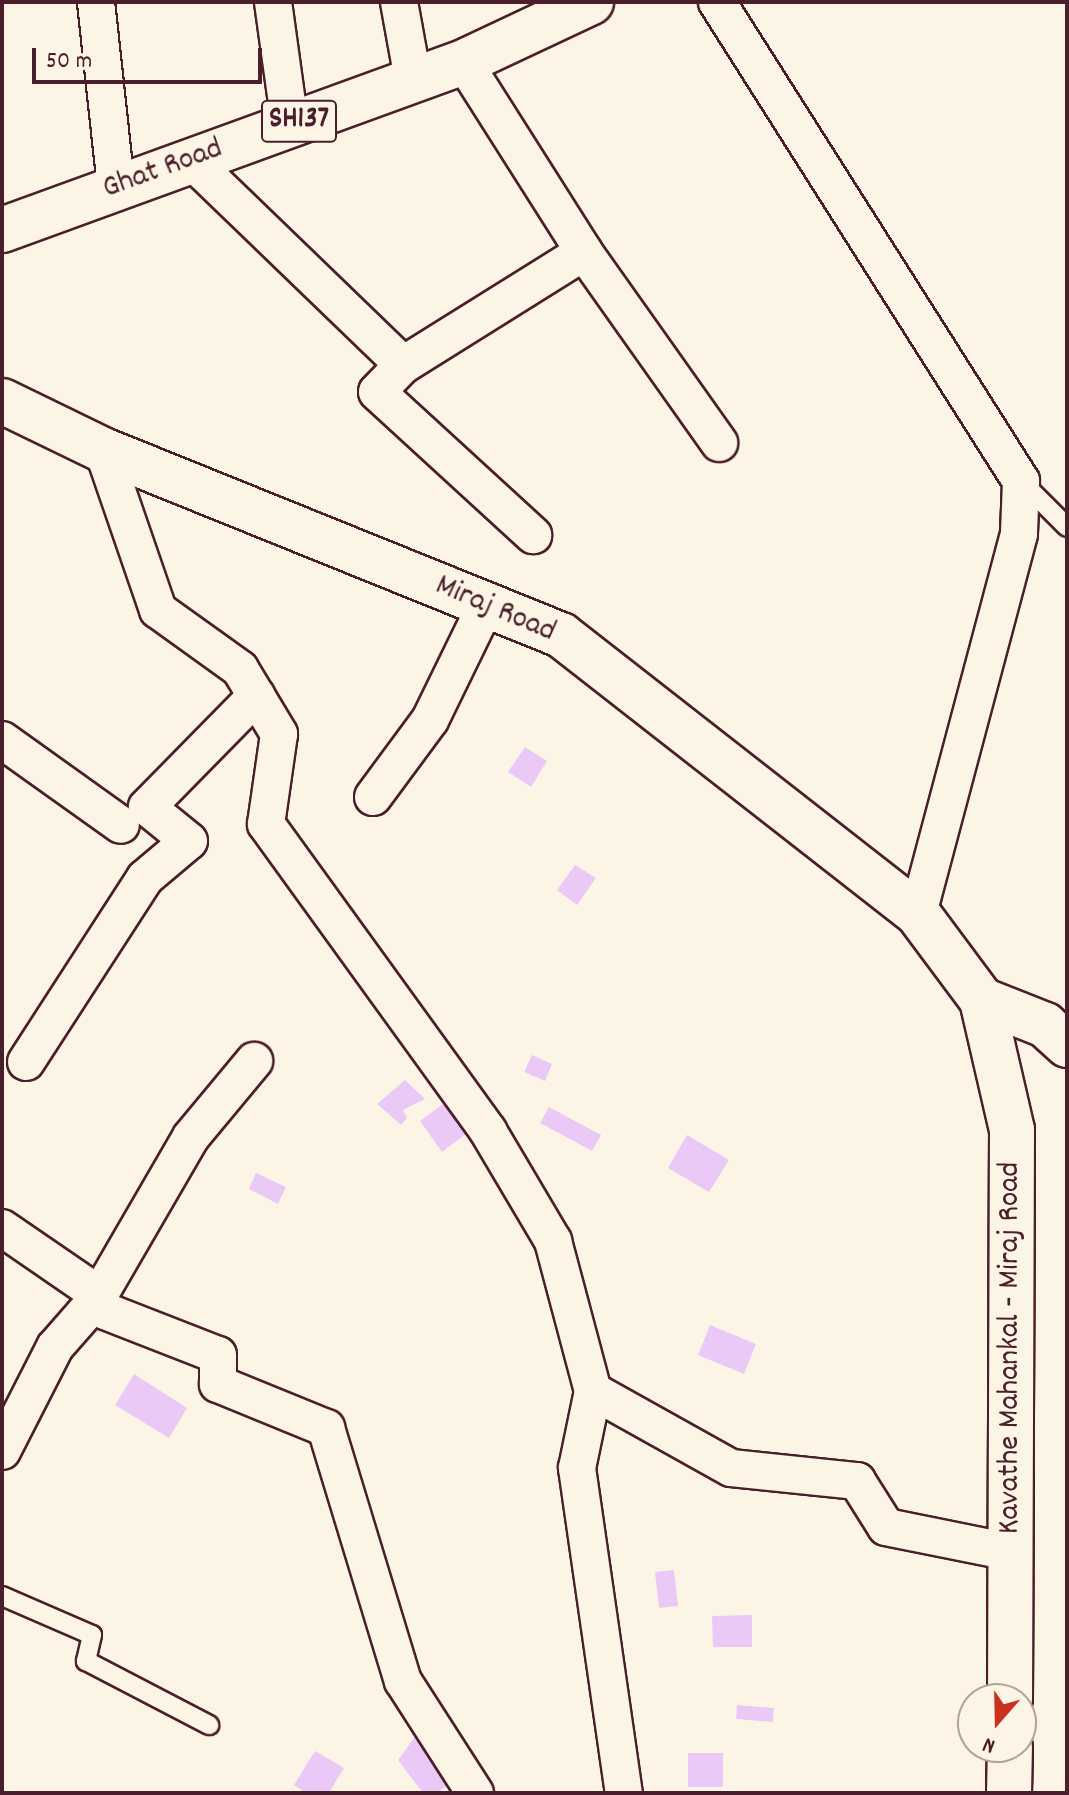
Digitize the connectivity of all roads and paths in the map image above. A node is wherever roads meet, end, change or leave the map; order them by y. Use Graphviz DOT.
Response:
graph roads {
  1 [pos="96,2"];
  2 [pos="273,2"];
  3 [pos="399,2"];
  4 [pos="591,2"];
  5 [pos="717,2"];
  6 [pos="463,61"];
  7 [pos="413,79"];
  8 [pos="290,124"];
  9 [pos="191,160"];
  10 [pos="116,187"];
  11 [pos="2,230"];
  12 [pos="584,252"];
  13 [pos="403,365"];
  14 [pos="2,401"];
  15 [pos="719,443"];
  16 [pos="103,450"];
  17 [pos="1021,481"];
  18 [pos="1067,527"];
  19 [pos="533,535"];
  20 [pos="486,605"];
  21 [pos="256,696"];
  22 [pos="2,740"];
  23 [pos="373,797"];
  24 [pos="121,825"];
  25 [pos="918,914"];
  26 [pos="982,1000"];
  27 [pos="1067,1045"];
  28 [pos="254,1061"];
  29 [pos="26,1062"];
  30 [pos="2,1228"];
  31 [pos="97,1299"];
  32 [pos="593,1391"];
  33 [pos="2,1451"];
  34 [pos="1010,1552"];
  35 [pos="2,1596"];
  36 [pos="1010,1683"];
  37 [pos="209,1725"];
  38 [pos="1010,1763"];
  39 [pos="475,1793"];
  40 [pos="624,1793"];
  41 [pos="1009,1793"];
  1 -- 10 [label="street"];
  2 -- 8 [label="street"];
  3 -- 7 [label="street"];
  4 -- 6 [label="main road, Ghat Road / SH137"];
  5 -- 17 [label="street"];
  6 -- 7 [label="main road, Ghat Road / SH137"];
  6 -- 12 [label="street"];
  7 -- 8 [label="main road, Ghat Road / SH137"];
  8 -- 9 [label="main road, Ghat Road / SH137"];
  9 -- 10 [label="main road, Ghat Road / SH137"];
  9 -- 13 [label="street"];
  10 -- 11 [label="main road, Ghat Road / SH137"];
  12 -- 13 [label="street"];
  12 -- 15 [label="street"];
  13 -- 19 [label="street"];
  14 -- 16 [label="main road, Miraj Road"];
  16 -- 20 [label="main road, Miraj Road"];
  16 -- 21 [label="street"];
  17 -- 18 [label="lane"];
  17 -- 25 [label="street"];
  20 -- 23 [label="street"];
  20 -- 25 [label="main road, Miraj Road"];
  21 -- 29 [label="street"];
  21 -- 32 [label="street"];
  22 -- 24 [label="street"];
  25 -- 26 [label="main road, Miraj Road"];
  26 -- 27 [label="main road"];
  26 -- 34 [label="main road, Kavathe Mahankal - Miraj Road"];
  28 -- 31 [label="street"];
  30 -- 31 [label="street"];
  31 -- 33 [label="street"];
  31 -- 39 [label="street"];
  32 -- 34 [label="street"];
  32 -- 40 [label="street"];
  34 -- 36 [label="main road, Kavathe Mahankal - Miraj Road"];
  35 -- 37 [label="lane"];
  38 -- 41 [label="main road"];
}
